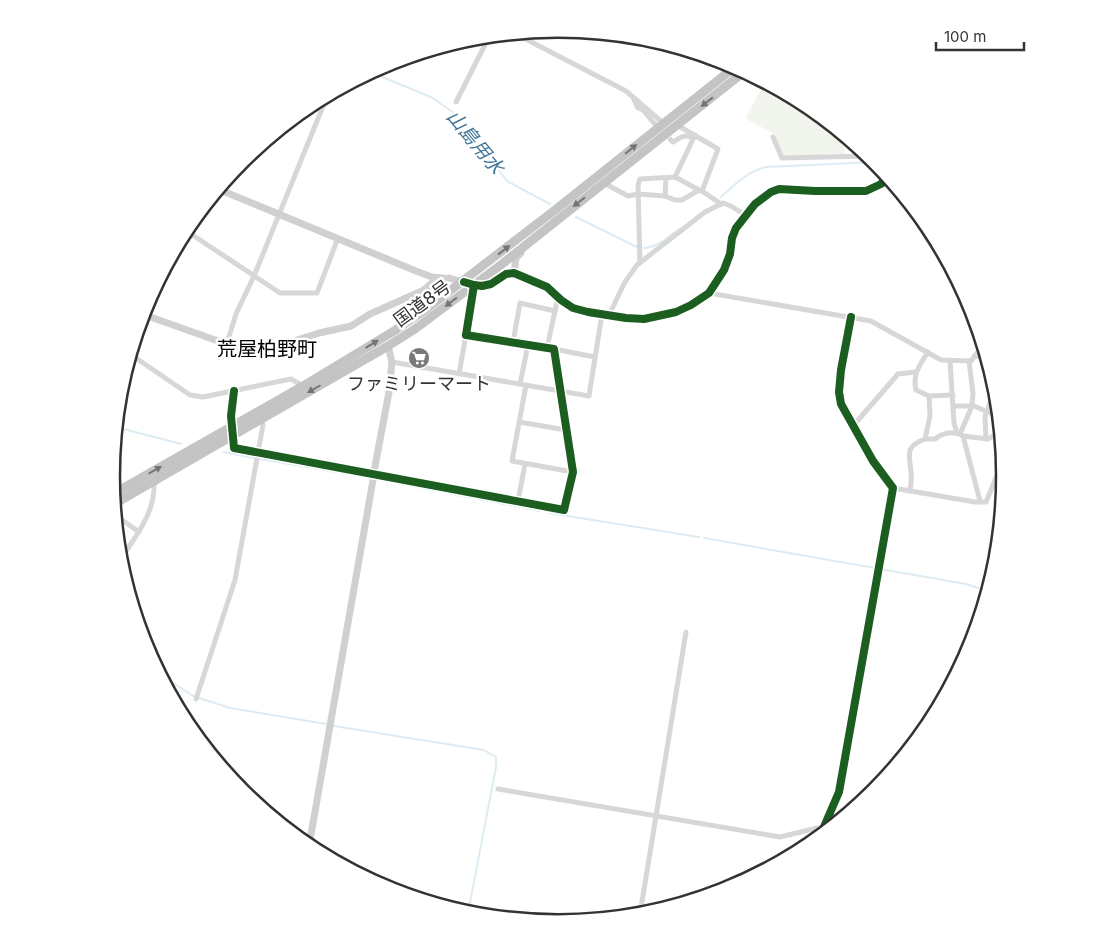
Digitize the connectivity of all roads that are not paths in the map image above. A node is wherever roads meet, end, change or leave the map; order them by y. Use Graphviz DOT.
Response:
graph roads {
  1 [pos="525,38"];
  2 [pos="486,44"];
  3 [pos="728,72"];
  4 [pos="738,77"];
  5 [pos="632,97"];
  6 [pos="456,102"];
  7 [pos="323,106"];
  8 [pos="653,122"];
  9 [pos="663,123"];
  10 [pos="677,125"];
  11 [pos="694,137"];
  12 [pos="773,137"];
  13 [pos="673,142"];
  14 [pos="858,156"];
  15 [pos="675,177"];
  16 [pos="666,178"];
  17 [pos="883,182"];
  18 [pos="604,183"];
  19 [pos="226,191"];
  20 [pos="702,191"];
  21 [pos="638,194"];
  22 [pos="665,196"];
  23 [pos="721,204"];
  24 [pos="279,213"];
  25 [pos="745,215"];
  26 [pos="556,221"];
  27 [pos="192,235"];
  28 [pos="338,238"];
  29 [pos="640,262"];
  30 [pos="514,273"];
  31 [pos="254,276"];
  32 [pos="449,278"];
  33 [pos="464,282"];
  34 [pos="474,285"];
  35 [pos="424,290"];
  36 [pos="709,293"];
  37 [pos="558,298"];
  38 [pos="425,310"];
  39 [pos="555,310"];
  40 [pos="606,315"];
  41 [pos="150,317"];
  42 [pos="851,317"];
  43 [pos="466,335"];
  44 [pos="513,342"];
  45 [pos="227,343"];
  46 [pos="528,345"];
  47 [pos="388,346"];
  48 [pos="547,348"];
  49 [pos="554,349"];
  50 [pos="928,352"];
  51 [pos="978,352"];
  52 [pos="975,356"];
  53 [pos="595,357"];
  54 [pos="979,357"];
  55 [pos="136,358"];
  56 [pos="950,361"];
  57 [pos="969,361"];
  58 [pos="392,362"];
  59 [pos="916,372"];
  60 [pos="459,374"];
  61 [pos="523,384"];
  62 [pos="303,386"];
  63 [pos="234,392"];
  64 [pos="562,392"];
  65 [pos="953,395"];
  66 [pos="929,396"];
  67 [pos="990,404"];
  68 [pos="954,406"];
  69 [pos="972,406"];
  70 [pos="987,411"];
  71 [pos="991,413"];
  72 [pos="231,416"];
  73 [pos="260,420"];
  74 [pos="519,422"];
  75 [pos="853,426"];
  76 [pos="566,430"];
  77 [pos="960,435"];
  78 [pos="994,435"];
  79 [pos="925,439"];
  80 [pos="986,439"];
  81 [pos="234,448"];
  82 [pos="258,453"];
  83 [pos="525,464"];
  84 [pos="573,472"];
  85 [pos="373,477"];
  86 [pos="996,478"];
  87 [pos="154,481"];
  88 [pos="893,488"];
  89 [pos="120,490"];
  90 [pos="910,491"];
  91 [pos="121,500"];
  92 [pos="518,501"];
  93 [pos="980,501"];
  94 [pos="123,520"];
  95 [pos="139,532"];
  96 [pos="126,550"];
  97 [pos="686,632"];
  98 [pos="196,697"];
  99 [pos="498,789"];
  100 [pos="655,817"];
  101 [pos="827,821"];
  102 [pos="819,828"];
  103 [pos="311,837"];
  104 [pos="641,905"];
  1 -- 5 [label="street"];
  2 -- 6 [label="street"];
  3 -- 9 [label="highway, 国道8号"];
  4 -- 10 [label="highway, 国道8号, one-way"];
  5 -- 8 [label="street"];
  5 -- 9 [label="street"];
  7 -- 24 [label="street"];
  33 -- 9 [label="highway, 国道8号, one-way"];
  10 -- 11 [label="street"];
  10 -- 18 [label="highway, 国道8号"];
  11 -- 13 [label="street"];
  11 -- 15 [label="street"];
  11 -- 20 [label="street"];
  12 -- 14 [label="street"];
  15 -- 16 [label="street"];
  15 -- 20 [label="street"];
  16 -- 21 [label="street"];
  16 -- 22 [label="street"];
  17 -- 25 [label="street"];
  18 -- 21 [label="street"];
  18 -- 26 [label="highway, 国道8号, one-way"];
  19 -- 24 [label="street"];
  20 -- 22 [label="street"];
  20 -- 23 [label="street"];
  21 -- 22 [label="street"];
  21 -- 29 [label="street"];
  23 -- 25 [label="street"];
  23 -- 29 [label="street"];
  24 -- 28 [label="street"];
  24 -- 31 [label="street"];
  25 -- 36 [label="street"];
  26 -- 30 [label="street"];
  26 -- 34 [label="highway, 国道8号"];
  27 -- 31 [label="street"];
  28 -- 31 [label="street"];
  28 -- 32 [label="street"];
  29 -- 40 [label="street"];
  30 -- 34 [label="street"];
  30 -- 37 [label="street"];
  31 -- 45 [label="street"];
  32 -- 33 [label="street"];
  32 -- 35 [label="street"];
  33 -- 34 [label="street"];
  33 -- 38 [label="highway, 国道8号"];
  34 -- 43 [label="street"];
  34 -- 47 [label="highway, 国道8号, one-way"];
  35 -- 38 [label="street"];
  35 -- 45 [label="street"];
  36 -- 40 [label="street"];
  36 -- 42 [label="street"];
  37 -- 39 [label="street"];
  37 -- 40 [label="street"];
  62 -- 38 [label="highway, 国道8号, one-way"];
  39 -- 44 [label="street"];
  39 -- 48 [label="street"];
  40 -- 53 [label="street"];
  41 -- 45 [label="street"];
  42 -- 50 [label="street"];
  42 -- 75 [label="street"];
  43 -- 44 [label="street"];
  43 -- 60 [label="street"];
  44 -- 46 [label="street"];
  46 -- 48 [label="street"];
  46 -- 61 [label="street"];
  47 -- 58 [label="street"];
  47 -- 73 [label="highway, 国道8号, one-way"];
  48 -- 49 [label="street"];
  49 -- 53 [label="street"];
  49 -- 64 [label="street"];
  50 -- 56 [label="street"];
  50 -- 59 [label="street"];
  51 -- 52 [label="street"];
  52 -- 54 [label="street"];
  52 -- 57 [label="street"];
  53 -- 64 [label="street"];
  55 -- 63 [label="street"];
  56 -- 57 [label="street"];
  56 -- 65 [label="street"];
  57 -- 69 [label="street"];
  58 -- 60 [label="street"];
  58 -- 85 [label="street"];
  59 -- 66 [label="street"];
  59 -- 75 [label="street"];
  60 -- 61 [label="street"];
  61 -- 64 [label="street"];
  61 -- 74 [label="street"];
  62 -- 63 [label="street"];
  89 -- 62 [label="highway, 国道8号, one-way"];
  63 -- 72 [label="street"];
  64 -- 76 [label="street"];
  65 -- 66 [label="street"];
  65 -- 68 [label="street"];
  66 -- 79 [label="street"];
  67 -- 70 [label="street"];
  68 -- 69 [label="street"];
  68 -- 77 [label="street"];
  69 -- 70 [label="street"];
  69 -- 77 [label="street"];
  70 -- 71 [label="street"];
  70 -- 80 [label="street"];
  73 -- 82 [label="street"];
  73 -- 87 [label="highway, 国道8号"];
  74 -- 76 [label="street"];
  74 -- 83 [label="street"];
  75 -- 88 [label="street"];
  76 -- 84 [label="street"];
  77 -- 79 [label="street"];
  77 -- 80 [label="street"];
  77 -- 93 [label="street"];
  78 -- 80 [label="street"];
  79 -- 90 [label="street"];
  81 -- 82 [label="street"];
  82 -- 85 [label="street"];
  82 -- 98 [label="street"];
  83 -- 84 [label="street"];
  83 -- 92 [label="street"];
  84 -- 92 [label="street"];
  85 -- 92 [label="street"];
  85 -- 103 [label="street"];
  86 -- 93 [label="street"];
  87 -- 91 [label="highway, 国道8号"];
  87 -- 95 [label="street"];
  88 -- 90 [label="street"];
  88 -- 101 [label="street"];
  90 -- 93 [label="street"];
  94 -- 95 [label="street"];
  95 -- 96 [label="street"];
  97 -- 100 [label="street"];
  99 -- 100 [label="street"];
  100 -- 102 [label="street"];
  100 -- 104 [label="street"];
}
